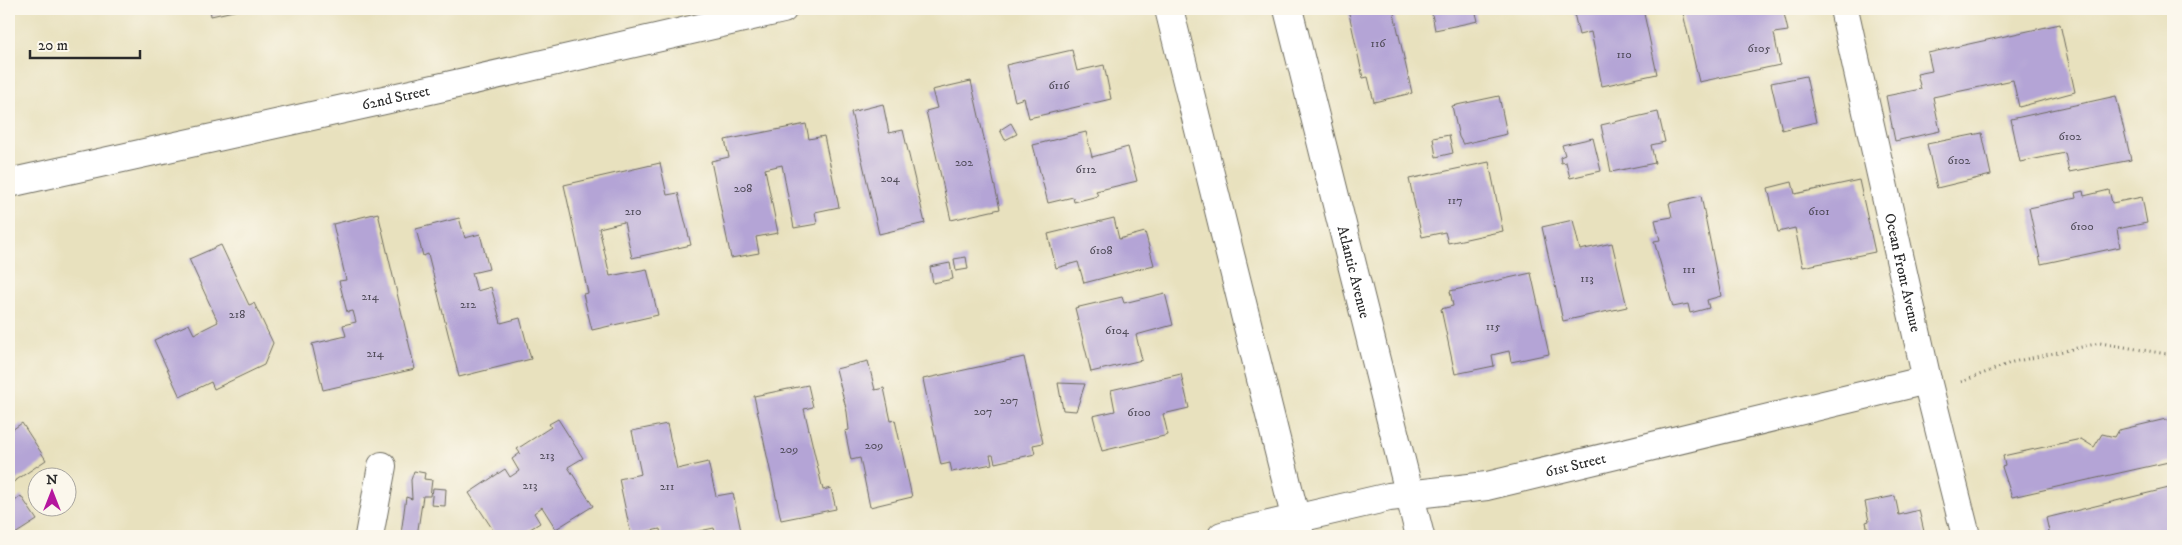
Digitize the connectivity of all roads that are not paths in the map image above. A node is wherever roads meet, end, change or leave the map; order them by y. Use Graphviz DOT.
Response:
graph roads {
  1 [pos="782,9"];
  2 [pos="1169,9"];
  3 [pos="1288,9"];
  4 [pos="1844,9"];
  5 [pos="9,182"];
  6 [pos="1929,387"];
  7 [pos="382,466"];
  8 [pos="1410,494"];
  9 [pos="1298,528"];
  10 [pos="369,536"];
  11 [pos="1222,536"];
  12 [pos="1420,536"];
  13 [pos="1966,536"];
  1 -- 5 [label="main road, 62nd Street"];
  2 -- 9 [label="main road"];
  3 -- 8 [label="main road, Atlantic Avenue"];
  4 -- 6 [label="main road, Ocean Front Avenue"];
  6 -- 8 [label="main road, 61st Street"];
  6 -- 13 [label="main road, Ocean Front Avenue"];
  7 -- 10 [label="main road"];
  8 -- 9 [label="main road, 61st Street"];
  8 -- 12 [label="main road, Atlantic Avenue"];
  9 -- 11 [label="main road, 61st Street"];
}
